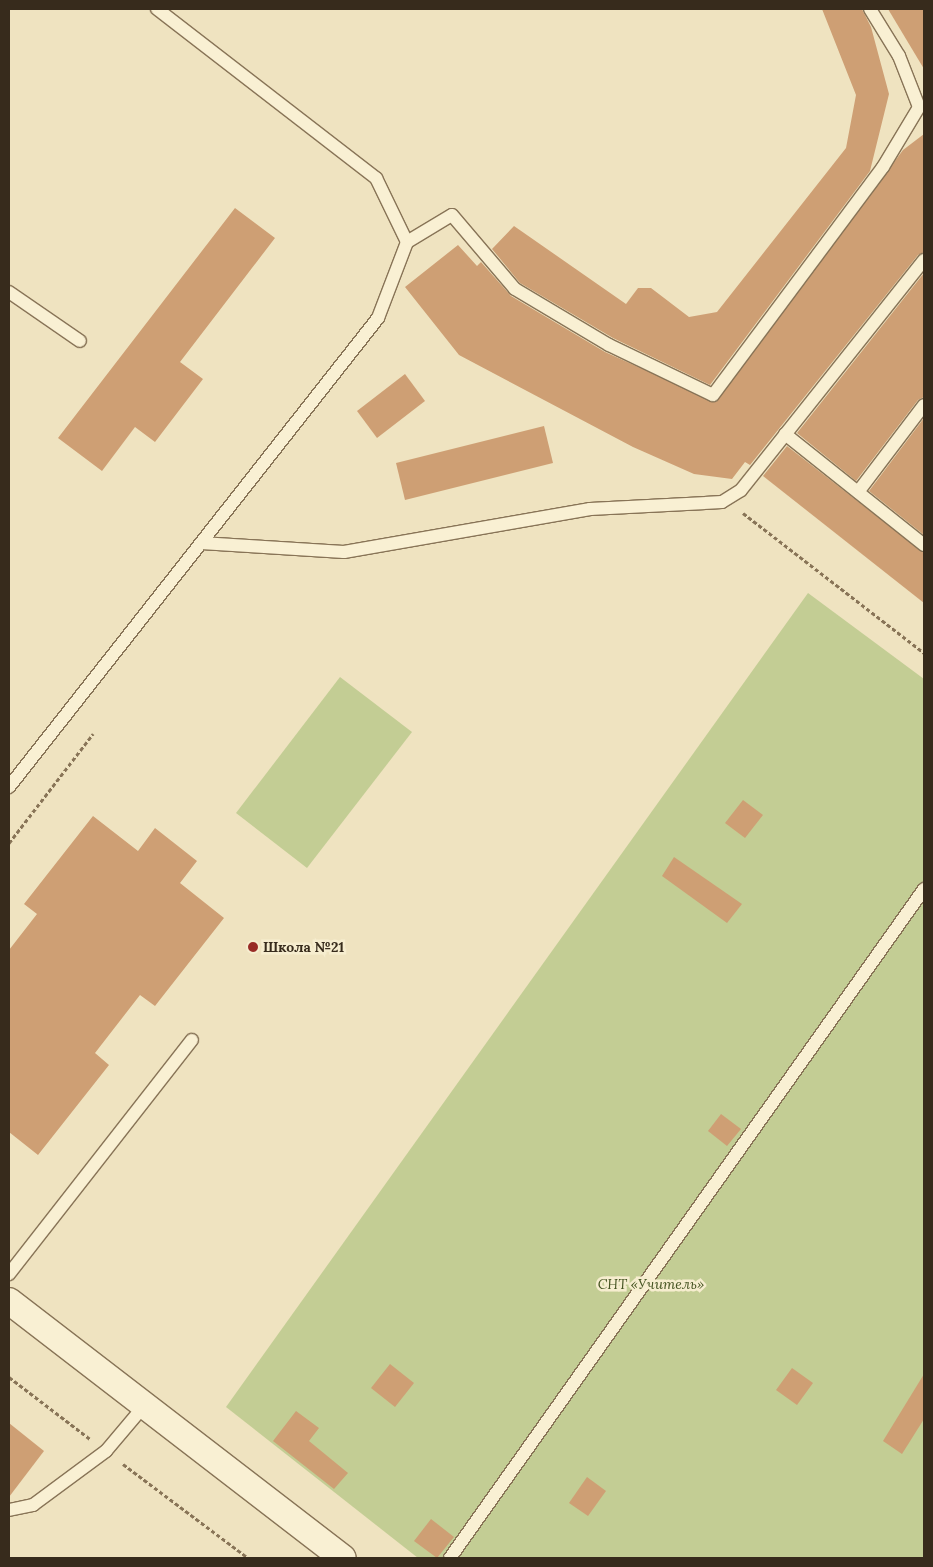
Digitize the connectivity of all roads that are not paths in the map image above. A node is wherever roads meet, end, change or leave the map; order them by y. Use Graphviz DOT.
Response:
graph roads {
  1 [pos="158,9"];
  2 [pos="870,9"];
  3 [pos="922,107"];
  4 [pos="407,242"];
  5 [pos="924,260"];
  6 [pos="9,292"];
  7 [pos="80,341"];
  8 [pos="924,405"];
  9 [pos="785,434"];
  10 [pos="858,492"];
  11 [pos="201,543"];
  12 [pos="924,544"];
  13 [pos="9,787"];
  14 [pos="924,889"];
  15 [pos="192,1040"];
  16 [pos="9,1274"];
  17 [pos="9,1301"];
  18 [pos="144,1406"];
  19 [pos="9,1510"];
  20 [pos="343,1558"];
  21 [pos="450,1558"];
  1 -- 4 [label="lane"];
  2 -- 3 [label="lane"];
  3 -- 4 [label="lane"];
  4 -- 11 [label="lane"];
  5 -- 9 [label="lane"];
  6 -- 7 [label="lane"];
  8 -- 10 [label="lane"];
  9 -- 10 [label="lane"];
  9 -- 11 [label="lane"];
  10 -- 12 [label="lane"];
  11 -- 13 [label="lane"];
  14 -- 21 [label="lane"];
  15 -- 16 [label="lane"];
  17 -- 18 [label="street"];
  18 -- 19 [label="lane"];
  18 -- 20 [label="street"];
}
